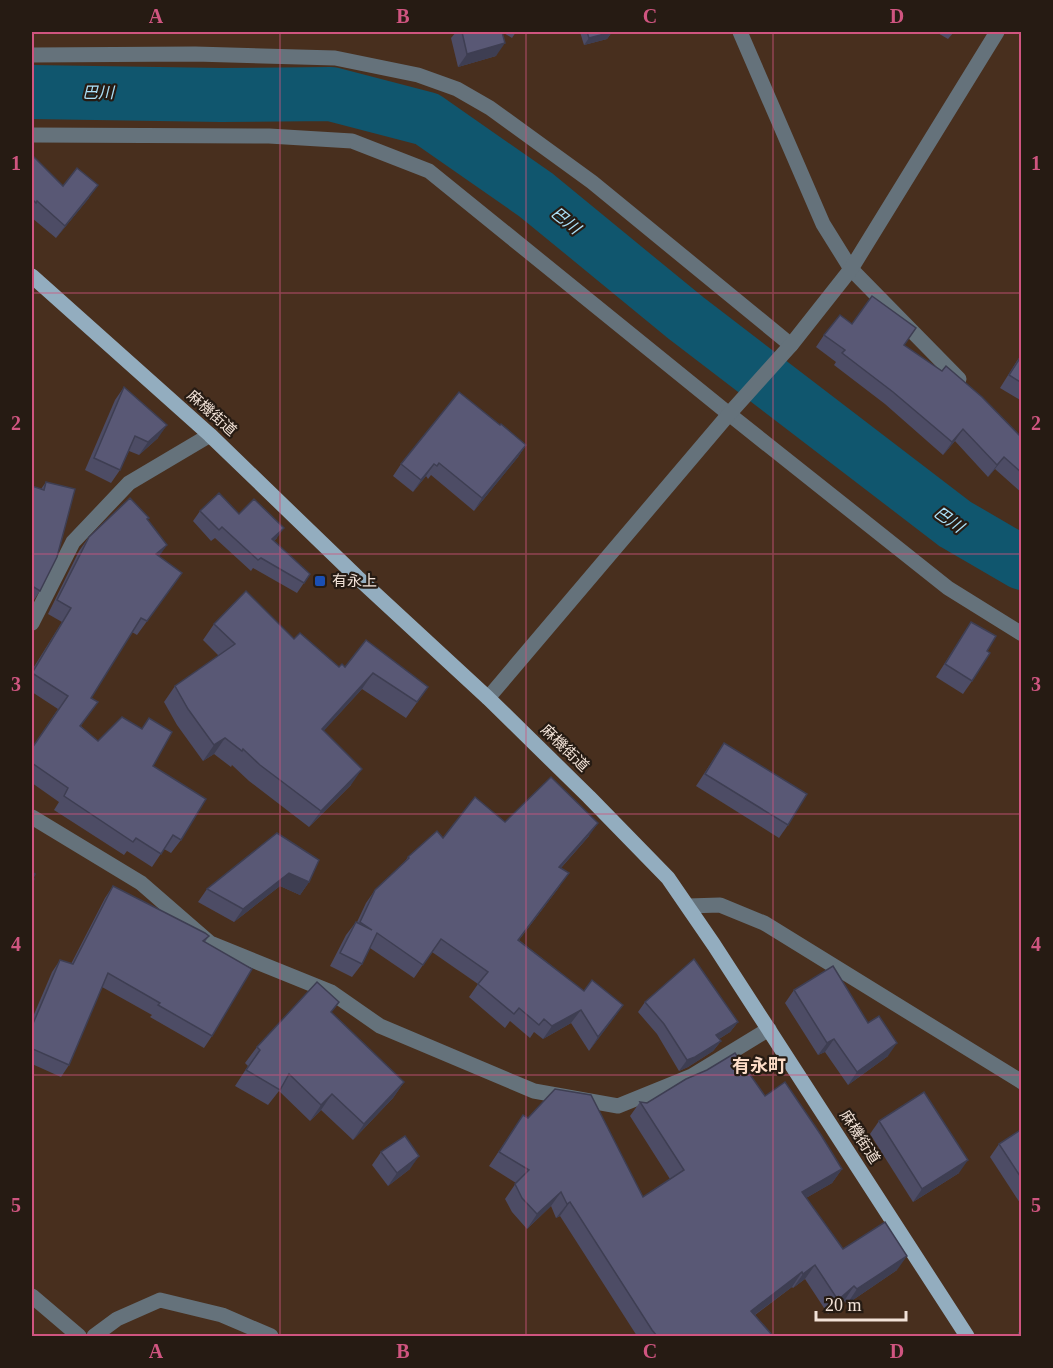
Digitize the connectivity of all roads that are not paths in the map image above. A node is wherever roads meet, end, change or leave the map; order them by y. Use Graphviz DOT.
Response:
graph roads {
  1 [pos="740,32"];
  2 [pos="997,32"];
  3 [pos="32,55"];
  4 [pos="32,135"];
  5 [pos="851,269"];
  6 [pos="32,276"];
  7 [pos="791,345"];
  8 [pos="965,386"];
  9 [pos="729,414"];
  10 [pos="210,435"];
  11 [pos="32,623"];
  12 [pos="1022,634"];
  13 [pos="488,698"];
  14 [pos="32,817"];
  15 [pos="688,906"];
  16 [pos="769,1029"];
  17 [pos="1022,1082"];
  18 [pos="32,1296"];
  19 [pos="78,1336"];
  20 [pos="94,1336"];
  21 [pos="271,1336"];
  22 [pos="967,1336"];
  1 -- 5 [label="street"];
  2 -- 5 [label="street"];
  3 -- 7 [label="street"];
  4 -- 9 [label="street"];
  5 -- 7 [label="street"];
  5 -- 8 [label="street"];
  6 -- 10 [label="main road, 麻機街道"];
  7 -- 9 [label="street"];
  9 -- 12 [label="street"];
  9 -- 13 [label="street"];
  10 -- 11 [label="street"];
  10 -- 13 [label="main road, 麻機街道"];
  13 -- 15 [label="main road, 麻機街道"];
  14 -- 16 [label="street"];
  15 -- 16 [label="main road, 麻機街道"];
  15 -- 17 [label="street"];
  16 -- 22 [label="main road, 麻機街道"];
  18 -- 19 [label="street"];
  20 -- 21 [label="street"];
}
